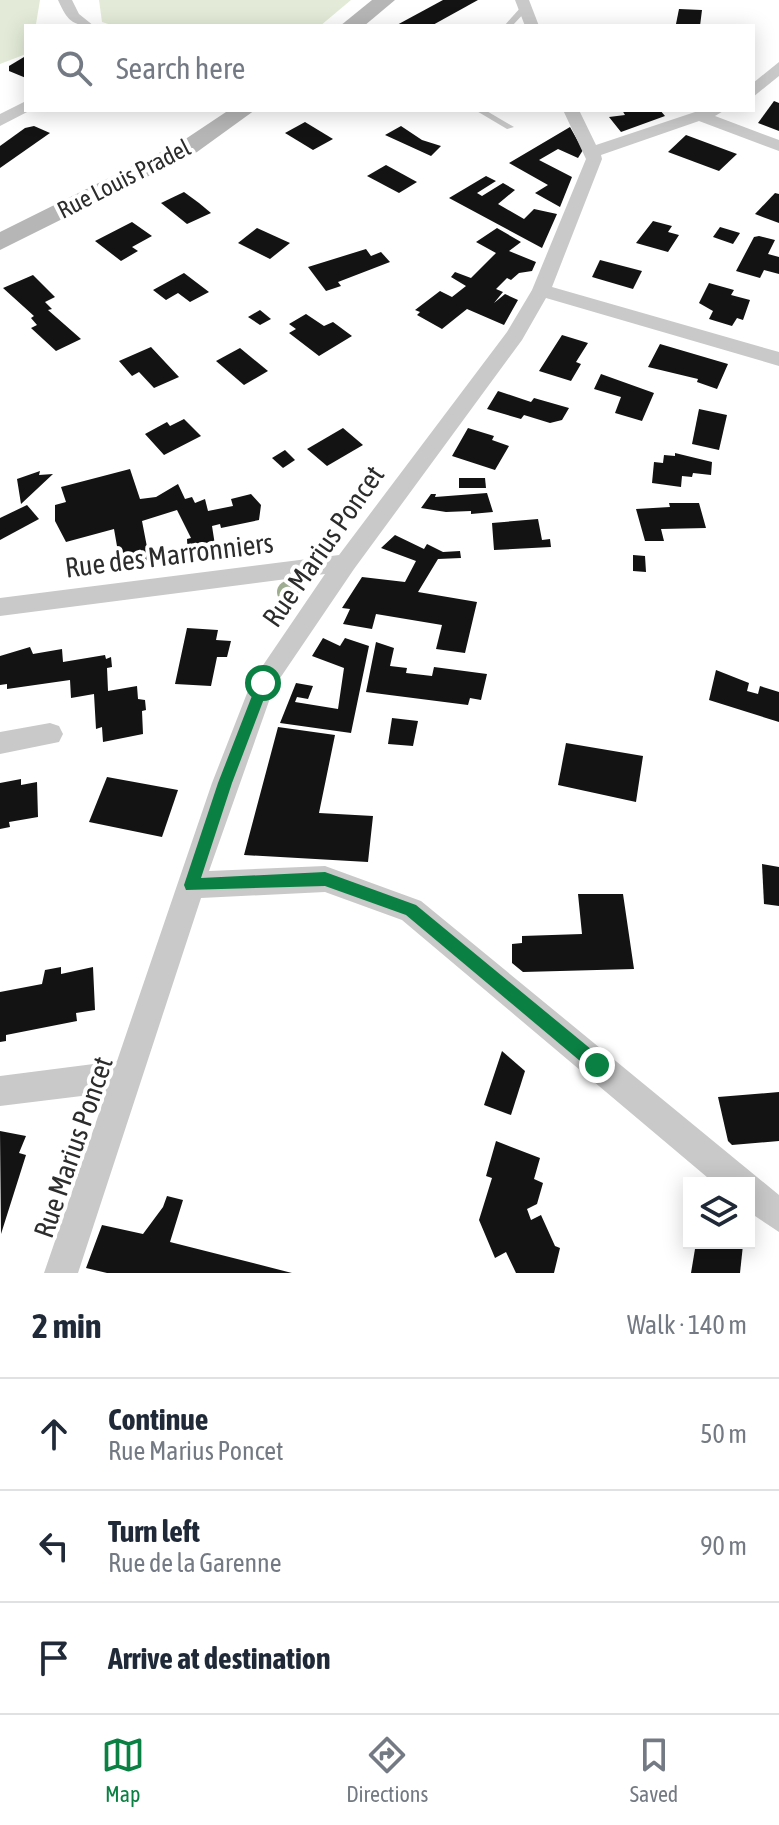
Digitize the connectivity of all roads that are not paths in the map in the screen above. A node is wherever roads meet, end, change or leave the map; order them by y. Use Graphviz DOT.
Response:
graph roads {
  1 [pos="65,0"];
  2 [pos="385,0"];
  3 [pos="523,5"];
  4 [pos="84,24"];
  5 [pos="354,24"];
  6 [pos="509,24"];
  7 [pos="531,24"];
  8 [pos="779,67"];
  9 [pos="755,90"];
  10 [pos="24,107"];
  11 [pos="241,112"];
  12 [pos="483,112"];
  13 [pos="572,112"];
  14 [pos="710,114"];
  15 [pos="0,121"];
  16 [pos="510,127"];
  17 [pos="779,146"];
  18 [pos="593,152"];
  19 [pos="0,242"];
  20 [pos="541,290"];
  21 [pos="779,359"];
  22 [pos="346,563"];
  23 [pos="0,607"];
  24 [pos="50,734"];
  25 [pos="0,743"];
  26 [pos="192,885"];
  27 [pos="130,1075"];
  28 [pos="0,1091"];
  29 [pos="732,1177"];
  30 [pos="755,1196"];
  31 [pos="779,1216"];
  32 [pos="61,1273"];
  1 -- 4 [label="street"];
  2 -- 5 [label="main road"];
  3 -- 6 [label="lane"];
  3 -- 7 [label="street"];
  8 -- 9 [label="street"];
  10 -- 15 [label="street"];
  11 -- 19 [label="main road, Rue Louis Pradel"];
  12 -- 16 [label="lane"];
  13 -- 18 [label="street"];
  14 -- 17 [label="street"];
  14 -- 18 [label="street"];
  18 -- 20 [label="street, Rue Marius Poncet"];
  20 -- 21 [label="street"];
  20 -- 22 [label="street, Rue Marius Poncet"];
  22 -- 23 [label="street, Rue des Marronniers"];
  22 -- 26 [label="street, Rue Marius Poncet"];
  24 -- 25 [label="street"];
  26 -- 27 [label="street, Rue Marius Poncet"];
  26 -- 29 [label="street"];
  27 -- 28 [label="street"];
  27 -- 32 [label="street, Rue Marius Poncet"];
  30 -- 31 [label="street"];
}
